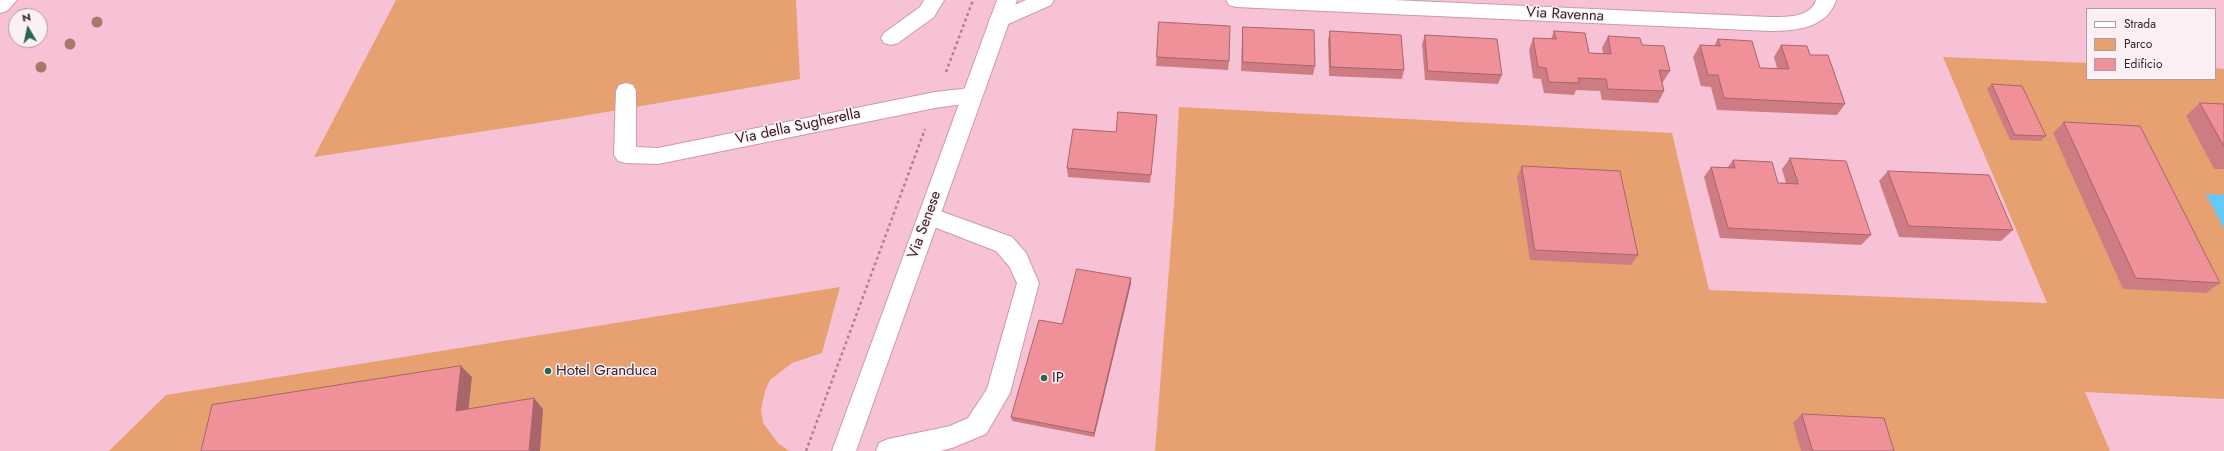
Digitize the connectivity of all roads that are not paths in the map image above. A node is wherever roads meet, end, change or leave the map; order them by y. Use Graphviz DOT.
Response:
graph roads {
  1 [pos="7,0"];
  2 [pos="934,0"];
  3 [pos="1007,0"];
  4 [pos="1044,0"];
  5 [pos="1236,0"];
  6 [pos="0,6"];
  7 [pos="1824,6"];
  8 [pos="999,20"];
  9 [pos="891,38"];
  10 [pos="626,91"];
  11 [pos="971,96"];
  12 [pos="929,216"];
  13 [pos="844,451"];
  14 [pos="888,451"];
  1 -- 6 [label="street"];
  2 -- 9 [label="street"];
  3 -- 8 [label="street, Via Senese"];
  4 -- 8 [label="street"];
  5 -- 7 [label="street, Via Ravenna"];
  8 -- 11 [label="street, Via Senese"];
  10 -- 11 [label="street, Via della Sugherella"];
  11 -- 12 [label="street, Via Senese"];
  12 -- 13 [label="street, Via Senese"];
  12 -- 14 [label="street"];
}
